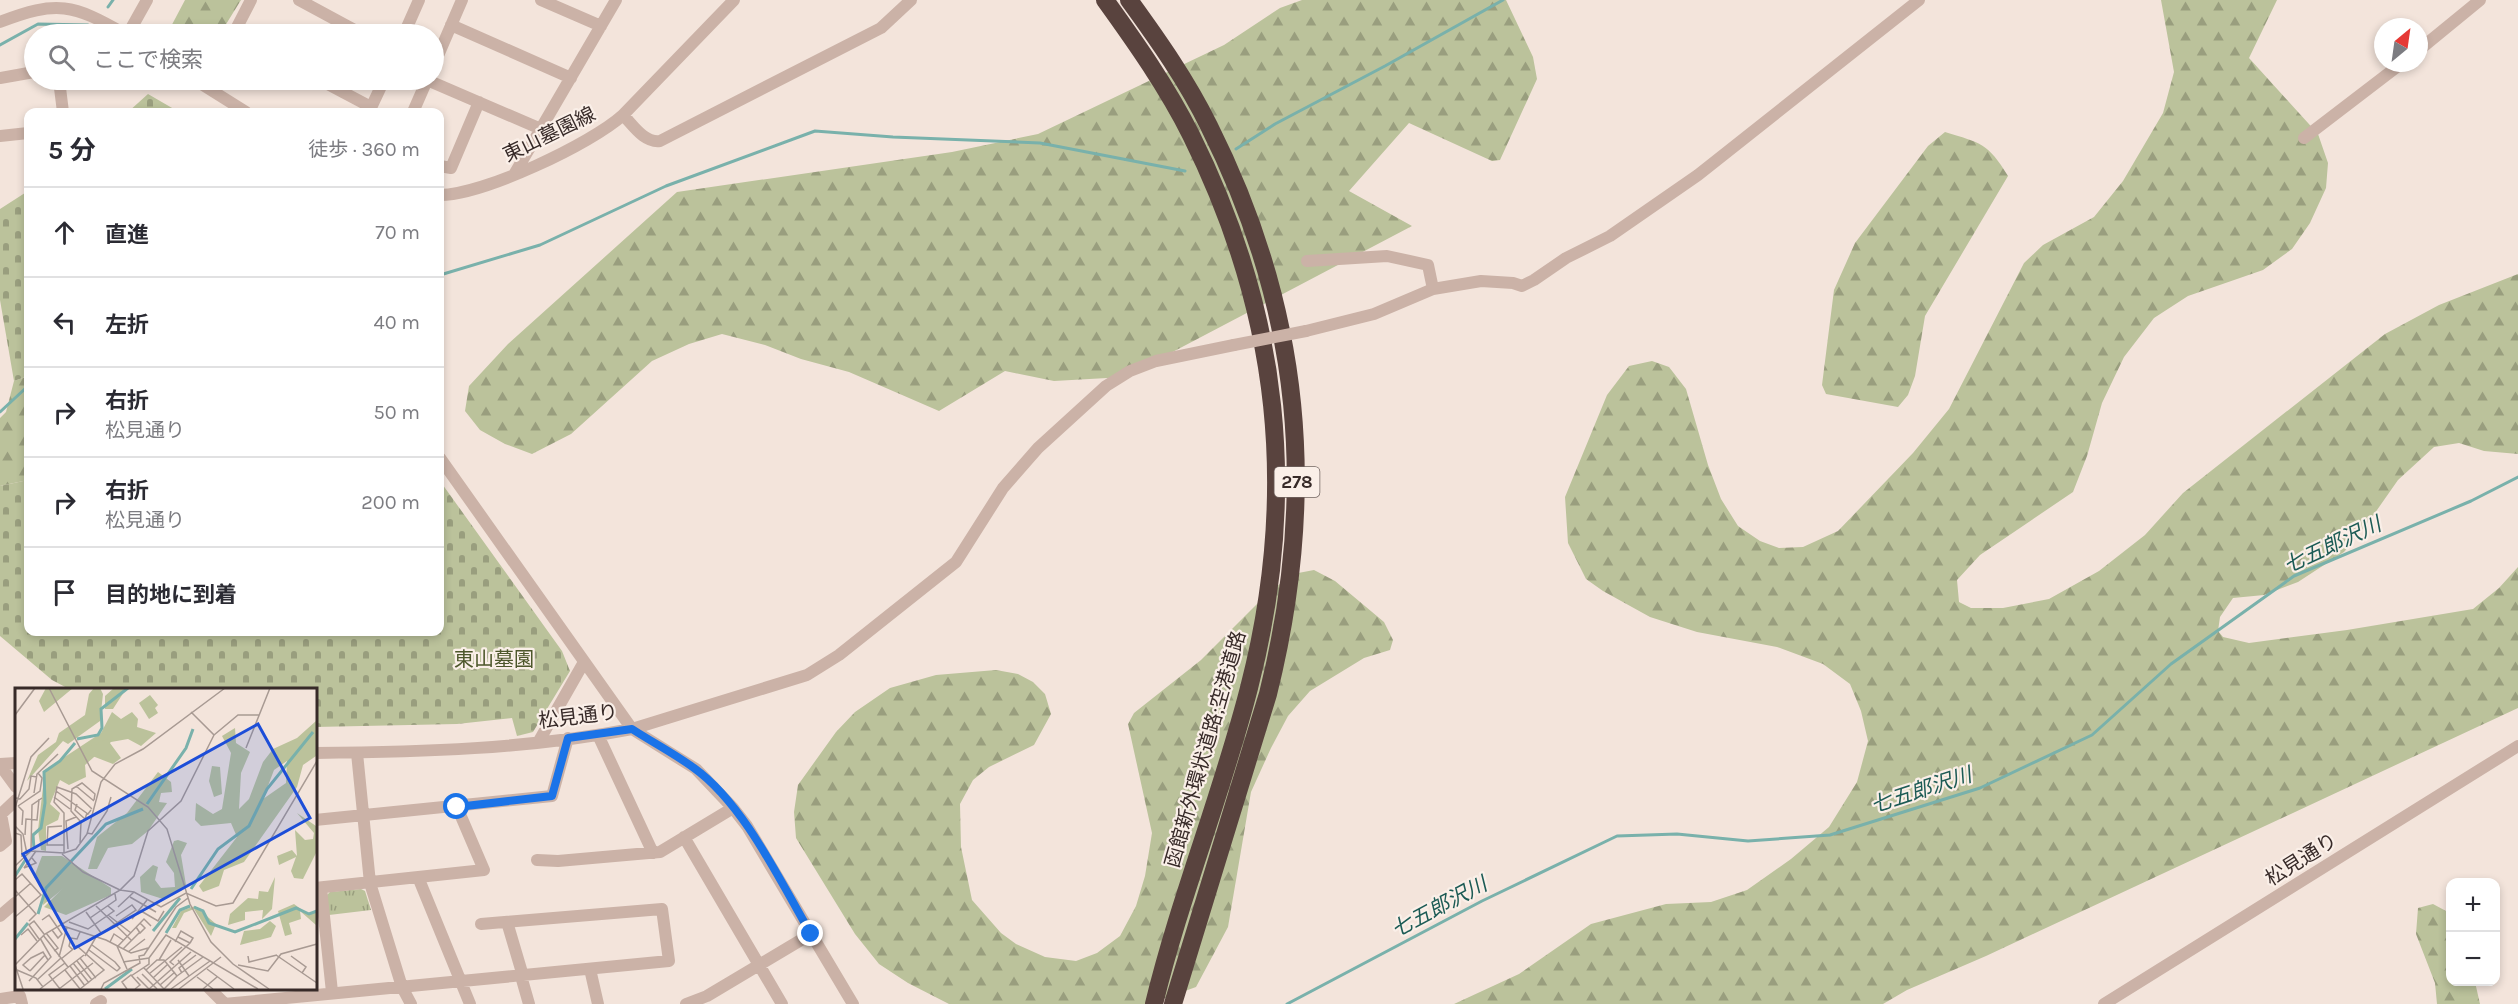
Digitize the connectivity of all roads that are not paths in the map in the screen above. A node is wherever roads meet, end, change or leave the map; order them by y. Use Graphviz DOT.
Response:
graph roads {
  1 [pos="147,0"];
  2 [pos="251,0"];
  3 [pos="299,0"];
  4 [pos="419,0"];
  5 [pos="462,0"];
  6 [pos="541,0"];
  7 [pos="616,0"];
  8 [pos="734,0"];
  9 [pos="911,0"];
  10 [pos="1105,0"];
  11 [pos="1129,0"];
  12 [pos="1919,0"];
  13 [pos="2480,0"];
  14 [pos="31,5"];
  15 [pos="78,5"];
  16 [pos="0,22"];
  17 [pos="106,24"];
  18 [pos="129,24"];
  19 [pos="239,24"];
  20 [pos="343,24"];
  21 [pos="408,24"];
  22 [pos="451,25"];
  23 [pos="601,26"];
  24 [pos="444,41"];
  25 [pos="2428,43"];
  26 [pos="2390,72"];
  27 [pos="24,74"];
  28 [pos="0,78"];
  29 [pos="571,78"];
  30 [pos="444,87"];
  31 [pos="60,90"];
  32 [pos="211,90"];
  33 [pos="337,90"];
  34 [pos="379,90"];
  35 [pos="423,90"];
  36 [pos="479,102"];
  37 [pos="62,108"];
  38 [pos="240,108"];
  39 [pos="367,108"];
  40 [pos="371,108"];
  41 [pos="415,108"];
  42 [pos="623,115"];
  43 [pos="541,129"];
  44 [pos="24,133"];
  45 [pos="0,136"];
  46 [pos="2304,138"];
  47 [pos="444,167"];
  48 [pos="515,173"];
  49 [pos="444,195"];
  50 [pos="1307,261"];
  51 [pos="1433,289"];
  52 [pos="444,464"];
  53 [pos="584,662"];
  54 [pos="632,729"];
  55 [pos="598,735"];
  56 [pos="568,738"];
  57 [pos="539,741"];
  58 [pos="2518,746"];
  59 [pos="316,753"];
  60 [pos="357,753"];
  61 [pos="15,763"];
  62 [pos="0,764"];
  63 [pos="15,786"];
  64 [pos="15,801"];
  65 [pos="457,807"];
  66 [pos="733,807"];
  67 [pos="363,816"];
  68 [pos="316,820"];
  69 [pos="684,837"];
  70 [pos="0,846"];
  71 [pos="653,853"];
  72 [pos="537,860"];
  73 [pos="418,877"];
  74 [pos="370,883"];
  75 [pos="318,888"];
  76 [pos="15,904"];
  77 [pos="0,916"];
  78 [pos="507,922"];
  79 [pos="482,924"];
  80 [pos="811,934"];
  81 [pos="759,965"];
  82 [pos="590,969"];
  83 [pos="522,976"];
  84 [pos="460,980"];
  85 [pos="402,987"];
  86 [pos="211,989"];
  87 [pos="332,992"];
  88 [pos="281,993"];
  89 [pos="1176,995"];
  90 [pos="0,999"];
  91 [pos="709,1000"];
  92 [pos="262,1002"];
  93 [pos="21,1004"];
  94 [pos="225,1004"];
  95 [pos="411,1004"];
  96 [pos="470,1004"];
  97 [pos="529,1004"];
  98 [pos="598,1004"];
  99 [pos="686,1004"];
  100 [pos="782,1004"];
  101 [pos="853,1004"];
  102 [pos="1154,1004"];
  103 [pos="2104,1004"];
  1 -- 18 [label="street"];
  2 -- 19 [label="street"];
  3 -- 20 [label="street"];
  4 -- 21 [label="street"];
  5 -- 22 [label="street"];
  6 -- 23 [label="street"];
  7 -- 23 [label="street"];
  8 -- 42 [label="street, 東山墓園線"];
  9 -- 42 [label="street"];
  10 -- 102 [label="highway, 函館新外環状道路;空港道路 / 278"];
  11 -- 89 [label="highway, 278"];
  12 -- 51 [label="street"];
  13 -- 25 [label="street"];
  14 -- 15 [label="street"];
  14 -- 16 [label="street"];
  15 -- 17 [label="street"];
  22 -- 24 [label="street"];
  22 -- 29 [label="street"];
  23 -- 29 [label="street"];
  26 -- 46 [label="street"];
  27 -- 28 [label="street"];
  29 -- 43 [label="street"];
  30 -- 36 [label="street"];
  31 -- 37 [label="street"];
  32 -- 38 [label="street"];
  33 -- 39 [label="street"];
  34 -- 40 [label="street"];
  35 -- 41 [label="street"];
  36 -- 43 [label="street"];
  36 -- 47 [label="street"];
  42 -- 48 [label="street, 東山墓園線"];
  43 -- 48 [label="street"];
  44 -- 45 [label="street"];
  48 -- 49 [label="street, 東山墓園線"];
  50 -- 51 [label="street"];
  51 -- 54 [label="street, bridge"];
  52 -- 53 [label="street"];
  53 -- 54 [label="street"];
  53 -- 57 [label="street"];
  54 -- 55 [label="street, 松見通り"];
  54 -- 66 [label="street, 松見通り"];
  55 -- 56 [label="street, 松見通り"];
  55 -- 71 [label="street"];
  56 -- 57 [label="street, 松見通り"];
  56 -- 65 [label="street"];
  57 -- 60 [label="street, 松見通り"];
  58 -- 103 [label="street, 松見通り"];
  59 -- 60 [label="street, 松見通り"];
  60 -- 67 [label="street"];
  61 -- 62 [label="street"];
  62 -- 63 [label="street"];
  64 -- 70 [label="street"];
  65 -- 67 [label="street"];
  65 -- 73 [label="street"];
  66 -- 69 [label="street"];
  66 -- 80 [label="street, 松見通り"];
  67 -- 68 [label="street"];
  67 -- 74 [label="street"];
  69 -- 71 [label="street"];
  69 -- 81 [label="street"];
  71 -- 72 [label="street"];
  73 -- 74 [label="street"];
  73 -- 84 [label="street"];
  74 -- 75 [label="street"];
  74 -- 85 [label="street"];
  75 -- 87 [label="street"];
  76 -- 77 [label="street"];
  78 -- 79 [label="street"];
  78 -- 82 [label="street"];
  78 -- 83 [label="street"];
  80 -- 81 [label="street"];
  80 -- 101 [label="street, 松見通り"];
  81 -- 91 [label="street"];
  81 -- 100 [label="street"];
  82 -- 83 [label="street"];
  82 -- 98 [label="street"];
  83 -- 84 [label="street"];
  83 -- 97 [label="street"];
  84 -- 85 [label="street"];
  84 -- 96 [label="street"];
  85 -- 87 [label="street"];
  85 -- 95 [label="street"];
  86 -- 94 [label="street"];
  87 -- 88 [label="street"];
  88 -- 92 [label="street"];
  90 -- 93 [label="street"];
  91 -- 99 [label="street"];
  92 -- 94 [label="street"];
}
